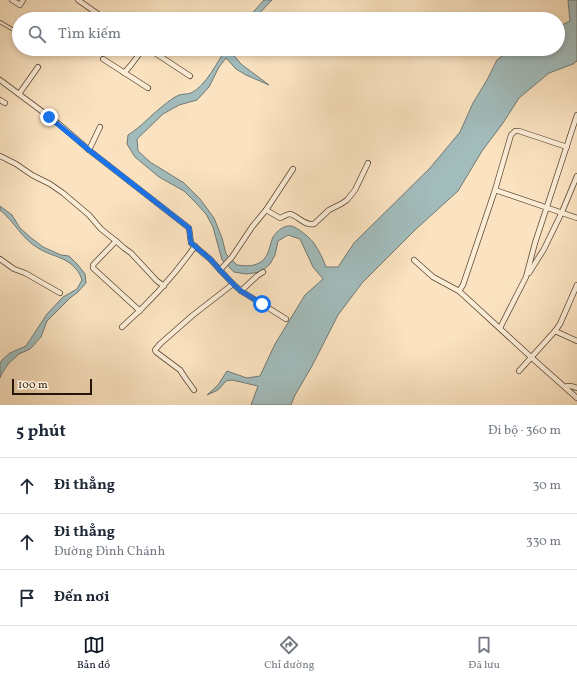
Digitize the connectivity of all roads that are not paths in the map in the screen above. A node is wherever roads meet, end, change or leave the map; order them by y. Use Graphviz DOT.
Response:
graph roads {
  1 [pos="12,0"];
  2 [pos="23,0"];
  3 [pos="78,0"];
  4 [pos="95,12"];
  5 [pos="0,22"];
  6 [pos="12,29"];
  7 [pos="138,56"];
  8 [pos="159,56"];
  9 [pos="103,59"];
  10 [pos="38,67"];
  11 [pos="124,73"];
  12 [pos="190,76"];
  13 [pos="0,80"];
  14 [pos="148,88"];
  15 [pos="19,94"];
  16 [pos="0,100"];
  17 [pos="5,103"];
  18 [pos="577,115"];
  19 [pos="100,127"];
  20 [pos="567,146"];
  21 [pos="89,150"];
  22 [pos="0,156"];
  23 [pos="368,163"];
  24 [pos="293,169"];
  25 [pos="577,176"];
  26 [pos="495,190"];
  27 [pos="546,207"];
  28 [pos="266,210"];
  29 [pos="562,212"];
  30 [pos="577,218"];
  31 [pos="116,241"];
  32 [pos="195,246"];
  33 [pos="0,259"];
  34 [pos="414,260"];
  35 [pos="220,270"];
  36 [pos="263,272"];
  37 [pos="526,277"];
  38 [pos="233,284"];
  39 [pos="577,285"];
  40 [pos="164,286"];
  41 [pos="241,291"];
  42 [pos="459,291"];
  43 [pos="60,293"];
  44 [pos="140,311"];
  45 [pos="286,319"];
  46 [pos="122,327"];
  47 [pos="500,328"];
  48 [pos="555,331"];
  49 [pos="577,340"];
  50 [pos="532,358"];
  51 [pos="519,372"];
  52 [pos="565,387"];
  53 [pos="577,388"];
  54 [pos="194,390"];
  55 [pos="577,398"];
  1 -- 2 [label="street"];
  3 -- 4 [label="street"];
  5 -- 6 [label="lane"];
  7 -- 11 [label="street"];
  8 -- 12 [label="street"];
  9 -- 11 [label="street"];
  10 -- 15 [label="street"];
  11 -- 14 [label="street"];
  13 -- 15 [label="street"];
  15 -- 21 [label="street"];
  16 -- 17 [label="street"];
  18 -- 20 [label="street"];
  19 -- 21 [label="street"];
  20 -- 26 [label="street"];
  20 -- 27 [label="street"];
  21 -- 32 [label="street"];
  22 -- 31 [label="street"];
  23 -- 28 [label="street"];
  24 -- 28 [label="street"];
  25 -- 29 [label="street"];
  26 -- 27 [label="street"];
  26 -- 42 [label="street"];
  27 -- 29 [label="street"];
  27 -- 37 [label="street"];
  28 -- 35 [label="street"];
  29 -- 30 [label="street"];
  29 -- 37 [label="street"];
  31 -- 40 [label="street"];
  31 -- 44 [label="street"];
  32 -- 35 [label="street"];
  32 -- 40 [label="street"];
  33 -- 43 [label="street"];
  34 -- 42 [label="street"];
  35 -- 38 [label="street"];
  36 -- 41 [label="street"];
  37 -- 47 [label="street"];
  38 -- 41 [label="street"];
  38 -- 54 [label="street"];
  39 -- 48 [label="street"];
  40 -- 44 [label="street"];
  41 -- 45 [label="street"];
  42 -- 47 [label="street"];
  44 -- 46 [label="street"];
  47 -- 50 [label="street"];
  48 -- 49 [label="street"];
  48 -- 50 [label="street"];
  50 -- 51 [label="street"];
  50 -- 52 [label="street"];
  52 -- 53 [label="street"];
  52 -- 55 [label="street"];
}
